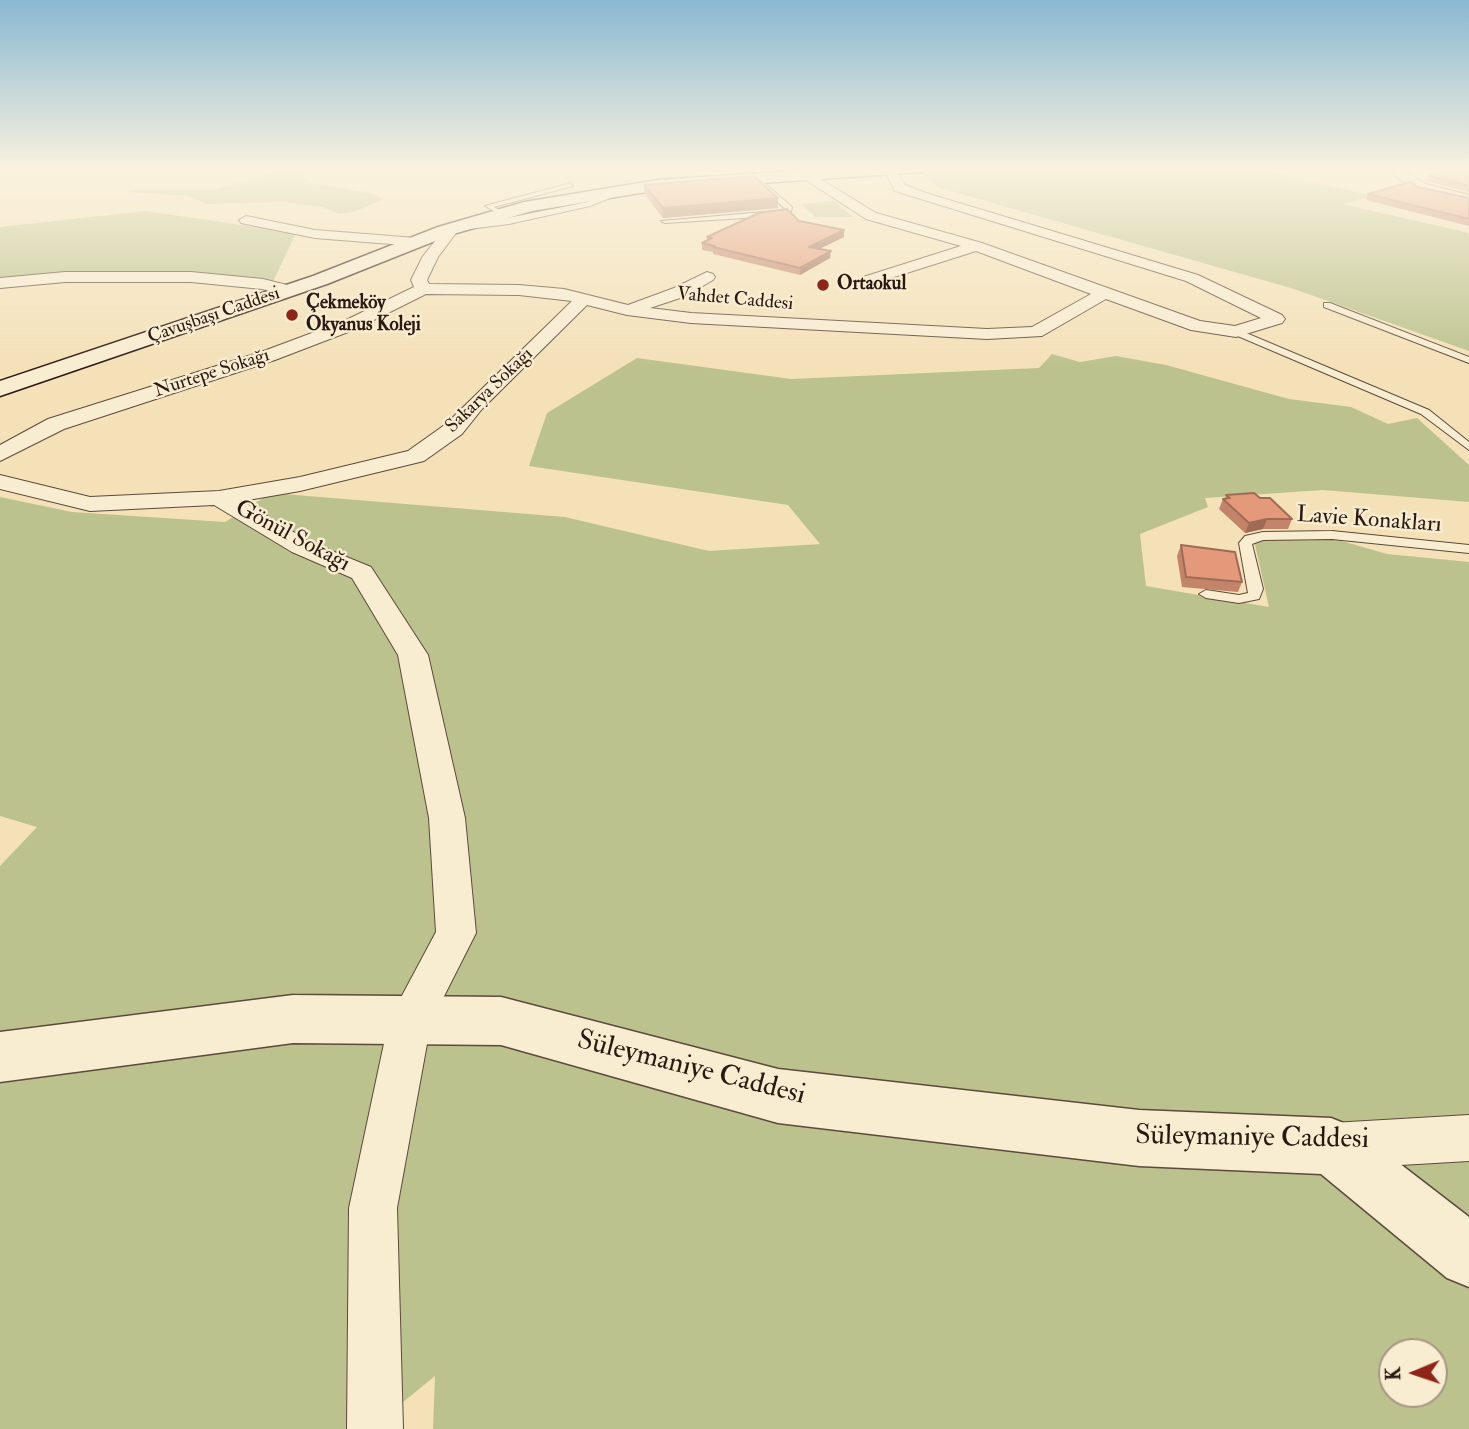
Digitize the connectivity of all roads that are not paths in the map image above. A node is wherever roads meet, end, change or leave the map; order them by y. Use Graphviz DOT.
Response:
graph roads {
  1 [pos="313,234"];
  2 [pos="439,234"];
  3 [pos="448,234"];
  4 [pos="933,234"];
  5 [pos="1046,234"];
  6 [pos="416,242"];
  7 [pos="977,246"];
  8 [pos="707,277"];
  9 [pos="866,281"];
  10 [pos="0,283"];
  11 [pos="423,289"];
  12 [pos="289,290"];
  13 [pos="1107,292"];
  14 [pos="584,299"];
  15 [pos="1327,305"];
  16 [pos="627,310"];
  17 [pos="1236,332"];
  18 [pos="1469,360"];
  19 [pos="0,389"];
  20 [pos="1469,447"];
  21 [pos="0,454"];
  22 [pos="0,482"];
  23 [pos="219,498"];
  24 [pos="1469,549"];
  25 [pos="1206,594"];
  26 [pos="410,1020"];
  27 [pos="0,1057"];
  28 [pos="1469,1138"];
  29 [pos="1331,1146"];
  30 [pos="1469,1255"];
  31 [pos="375,1429"];
  1 -- 6 [label="street"];
  2 -- 6 [label="main road, Çavuşbaşı Caddesi"];
  3 -- 11 [label="street"];
  4 -- 7 [label="street"];
  5 -- 17 [label="street"];
  6 -- 12 [label="main road, Çavuşbaşı Caddesi"];
  7 -- 9 [label="street"];
  7 -- 13 [label="street"];
  8 -- 16 [label="street"];
  10 -- 12 [label="street"];
  11 -- 14 [label="street, Vahdet Caddesi"];
  11 -- 21 [label="street, Nurtepe Sokağı"];
  12 -- 19 [label="main road, Çavuşbaşı Caddesi"];
  13 -- 16 [label="street, Vahdet Caddesi"];
  13 -- 17 [label="street"];
  14 -- 16 [label="street, Vahdet Caddesi"];
  14 -- 23 [label="street, Sakarya Sokağı"];
  15 -- 18 [label="lane"];
  17 -- 20 [label="lane"];
  22 -- 23 [label="street, Gönül Sokağı"];
  23 -- 26 [label="street, Gönül Sokağı"];
  24 -- 25 [label="lane, Lavie Konakları"];
  26 -- 27 [label="main road, Süleymaniye Caddesi"];
  26 -- 29 [label="main road, Süleymaniye Caddesi"];
  26 -- 31 [label="street, Gönül Sokağı"];
  28 -- 29 [label="street, Süleymaniye Caddesi"];
  29 -- 30 [label="main road"];
}
